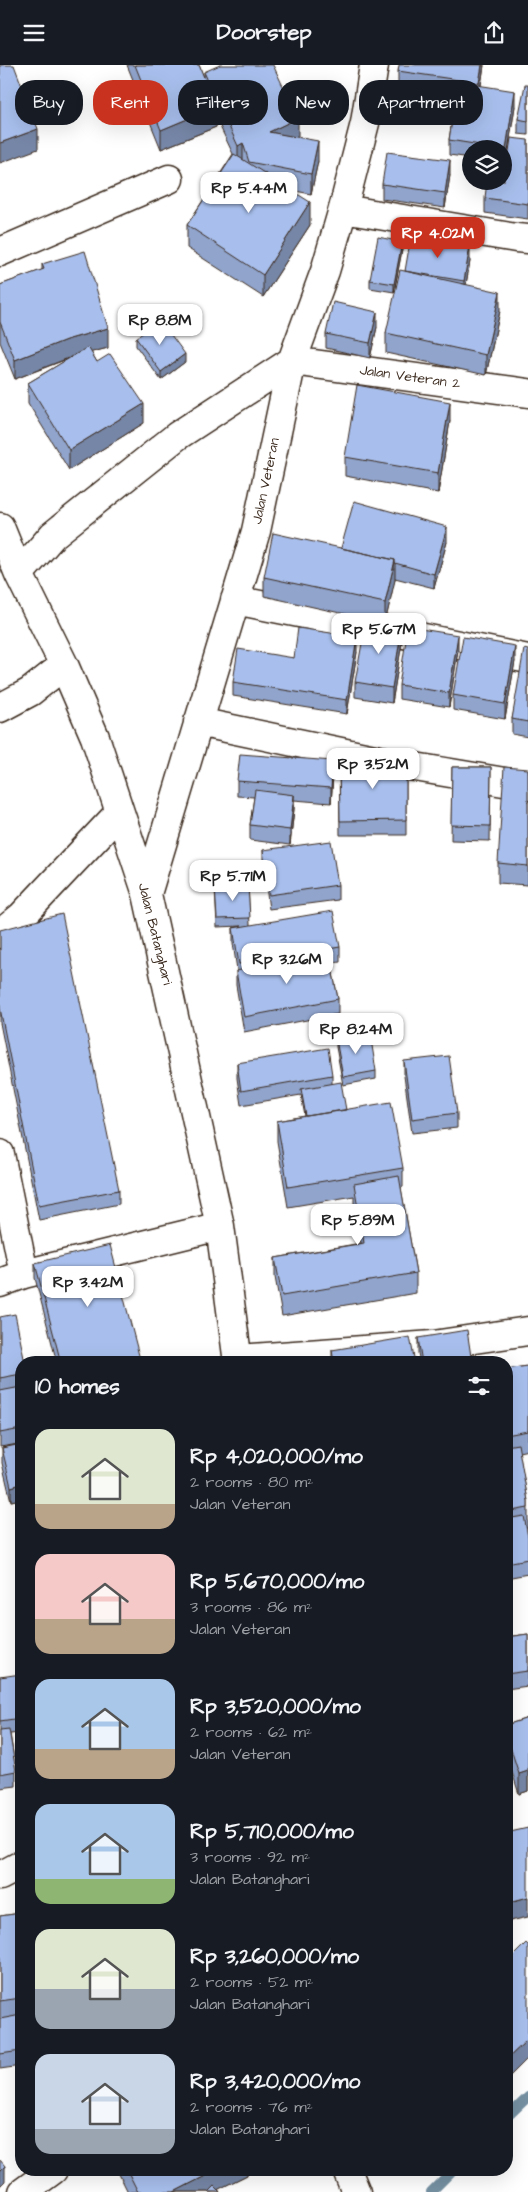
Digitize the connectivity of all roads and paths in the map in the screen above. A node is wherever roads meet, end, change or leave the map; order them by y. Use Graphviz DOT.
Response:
graph roads {
  1 [pos="374,65"];
  2 [pos="169,179"];
  3 [pos="343,209"];
  4 [pos="528,239"];
  5 [pos="0,251"];
  6 [pos="292,361"];
  7 [pos="528,393"];
  8 [pos="0,527"];
  9 [pos="19,574"];
  10 [pos="235,601"];
  11 [pos="528,659"];
  12 [pos="64,665"];
  13 [pos="0,708"];
  14 [pos="198,722"];
  15 [pos="528,786"];
  16 [pos="119,813"];
  17 [pos="147,894"];
  18 [pos="0,934"];
  19 [pos="0,1154"];
  20 [pos="220,1226"];
  21 [pos="12,1279"];
  22 [pos="528,1331"];
  23 [pos="237,1356"];
  24 [pos="299,1356"];
  25 [pos="15,1868"];
  26 [pos="0,1876"];
  27 [pos="45,2176"];
  28 [pos="349,2176"];
  29 [pos="23,2192"];
  30 [pos="356,2192"];
  1 -- 3 [label="street, Jalan Veteran"];
  2 -- 5 [label="street"];
  3 -- 4 [label="street"];
  3 -- 6 [label="street, Jalan Veteran"];
  6 -- 7 [label="street, Jalan Veteran 2"];
  6 -- 9 [label="street"];
  6 -- 10 [label="street, Jalan Veteran"];
  8 -- 9 [label="street, Jalan Batanghari"];
  9 -- 12 [label="street, Jalan Batanghari"];
  10 -- 11 [label="street"];
  10 -- 14 [label="street, Jalan Veteran"];
  12 -- 13 [label="street"];
  12 -- 16 [label="street, Jalan Batanghari"];
  14 -- 15 [label="street"];
  14 -- 17 [label="street, Jalan Veteran"];
  16 -- 17 [label="street, Jalan Batanghari"];
  16 -- 18 [label="street"];
  17 -- 20 [label="street, Jalan Batanghari"];
  19 -- 21 [label="street"];
  20 -- 21 [label="street"];
  20 -- 23 [label="street, Jalan Batanghari"];
  22 -- 24 [label="street"];
  25 -- 26 [label="street"];
  27 -- 29 [label="street"];
  28 -- 30 [label="street"];
}
